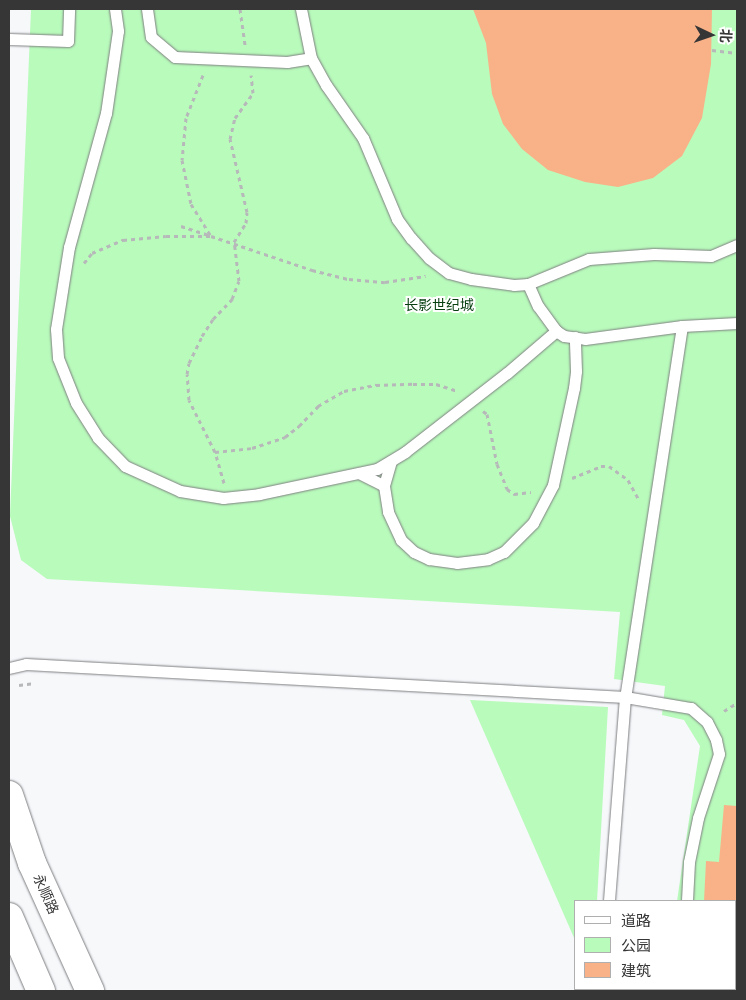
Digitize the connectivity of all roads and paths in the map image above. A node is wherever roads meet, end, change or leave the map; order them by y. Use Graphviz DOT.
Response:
graph roads {
  1 [pos="69,9"];
  2 [pos="115,9"];
  3 [pos="148,9"];
  4 [pos="240,9"];
  5 [pos="301,9"];
  6 [pos="9,39"];
  7 [pos="712,50"];
  8 [pos="737,53"];
  9 [pos="311,58"];
  10 [pos="207,60"];
  11 [pos="245,61"];
  12 [pos="181,226"];
  13 [pos="211,236"];
  14 [pos="234,242"];
  15 [pos="737,245"];
  16 [pos="82,264"];
  17 [pos="449,273"];
  18 [pos="528,284"];
  19 [pos="737,323"];
  20 [pos="682,326"];
  21 [pos="556,331"];
  22 [pos="575,337"];
  23 [pos="391,461"];
  24 [pos="359,473"];
  25 [pos="384,486"];
  26 [pos="223,498"];
  27 [pos="9,668"];
  28 [pos="625,697"];
  29 [pos="737,703"];
  30 [pos="724,711"];
  31 [pos="9,795"];
  32 [pos="609,900"];
  33 [pos="687,900"];
  34 [pos="9,917"];
  35 [pos="41,991"];
  36 [pos="90,991"];
  1 -- 6 [label="lane"];
  2 -- 26 [label="lane"];
  3 -- 10 [label="lane"];
  4 -- 11 [label="path"];
  5 -- 9 [label="lane"];
  7 -- 8 [label="path"];
  9 -- 11 [label="lane"];
  9 -- 17 [label="lane"];
  10 -- 11 [label="lane"];
  10 -- 13 [label="path"];
  11 -- 14 [label="path"];
  12 -- 13 [label="path"];
  13 -- 14 [label="path"];
  13 -- 16 [label="path"];
  14 -- 17 [label="path"];
  14 -- 26 [label="path"];
  15 -- 18 [label="lane"];
  17 -- 18 [label="lane"];
  18 -- 21 [label="lane"];
  19 -- 20 [label="lane"];
  20 -- 22 [label="lane"];
  20 -- 28 [label="lane"];
  21 -- 22 [label="lane"];
  21 -- 23 [label="lane"];
  22 -- 25 [label="lane"];
  23 -- 24 [label="lane"];
  23 -- 25 [label="lane"];
  24 -- 25 [label="lane"];
  24 -- 26 [label="lane"];
  27 -- 28 [label="lane"];
  28 -- 32 [label="lane"];
  28 -- 33 [label="lane"];
  29 -- 30 [label="path"];
  31 -- 36 [label="main road, 永顺路"];
  34 -- 35 [label="main road"];
}
